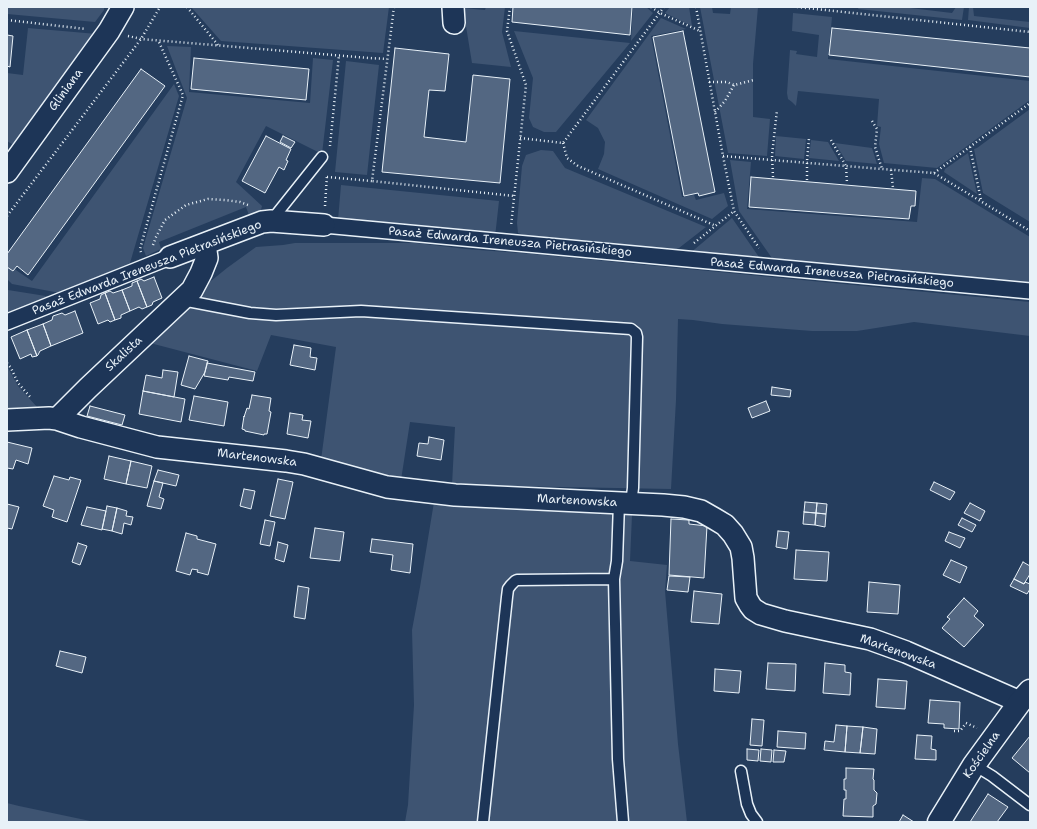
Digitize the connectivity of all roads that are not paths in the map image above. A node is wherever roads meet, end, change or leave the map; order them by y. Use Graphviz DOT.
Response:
graph roads {
  1 [pos="123,7"];
  2 [pos="322,157"];
  3 [pos="7,172"];
  4 [pos="270,221"];
  5 [pos="324,225"];
  6 [pos="205,244"];
  7 [pos="170,257"];
  8 [pos="1030,291"];
  9 [pos="182,300"];
  10 [pos="7,322"];
  11 [pos="57,419"];
  12 [pos="7,420"];
  13 [pos="625,503"];
  14 [pos="614,579"];
  15 [pos="1025,697"];
  16 [pos="974,765"];
  17 [pos="741,771"];
  18 [pos="1030,805"];
  19 [pos="483,822"];
  20 [pos="623,822"];
  21 [pos="757,822"];
  22 [pos="938,822"];
  1 -- 3 [label="street, Gliniana"];
  2 -- 4 [label="lane"];
  4 -- 5 [label="street, Pasaż Edwarda Ireneusza Pietrasińskiego"];
  4 -- 6 [label="street, Pasaż Edwarda Ireneusza Pietrasińskiego"];
  5 -- 8 [label="street, Pasaż Edwarda Ireneusza Pietrasińskiego"];
  6 -- 7 [label="street, Pasaż Edwarda Ireneusza Pietrasińskiego"];
  6 -- 9 [label="street, Skalista"];
  7 -- 10 [label="street, Pasaż Edwarda Ireneusza Pietrasińskiego"];
  9 -- 11 [label="street, Skalista"];
  9 -- 13 [label="lane"];
  11 -- 12 [label="street"];
  11 -- 13 [label="street, Martenowska"];
  13 -- 14 [label="lane"];
  13 -- 15 [label="street, Martenowska"];
  14 -- 19 [label="lane"];
  14 -- 20 [label="lane"];
  15 -- 16 [label="street, Kościelna"];
  16 -- 18 [label="lane"];
  16 -- 22 [label="street, Kościelna"];
  17 -- 21 [label="lane"];
}
